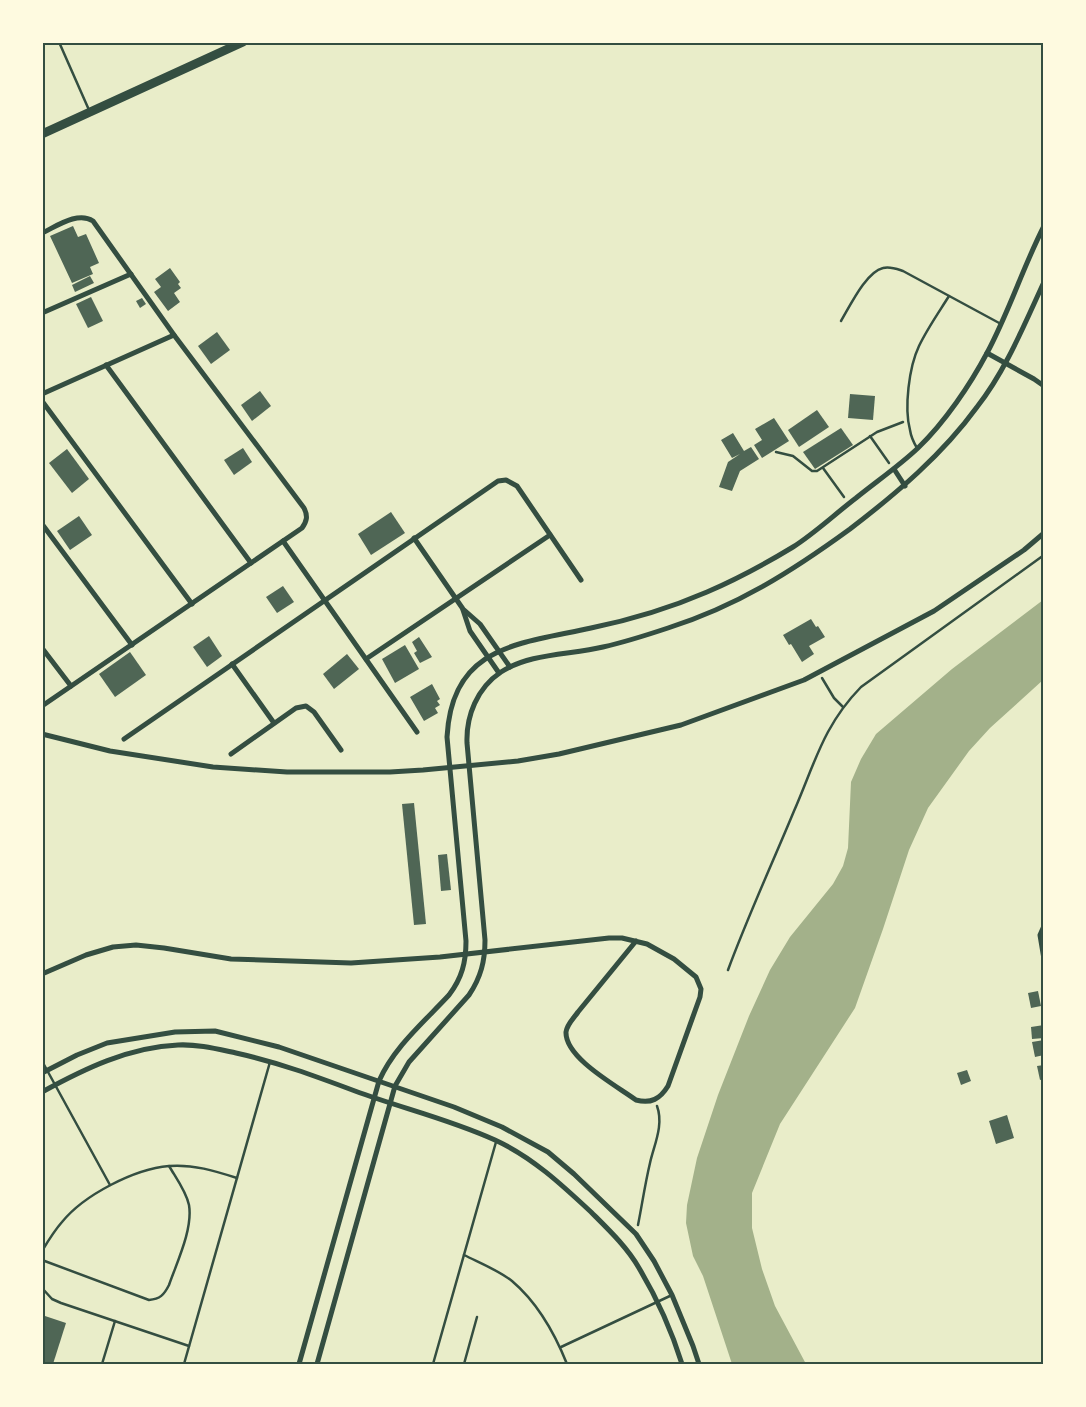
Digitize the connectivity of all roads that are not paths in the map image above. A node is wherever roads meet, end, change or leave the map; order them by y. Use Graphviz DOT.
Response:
graph roads {
  1 [pos="59,42"];
  2 [pos="243,42"];
  3 [pos="91,112"];
  4 [pos="42,134"];
  5 [pos="1044,226"];
  6 [pos="42,233"];
  7 [pos="131,274"];
  8 [pos="1044,282"];
  9 [pos="949,296"];
  10 [pos="42,314"];
  11 [pos="841,320"];
  12 [pos="1001,324"];
  13 [pos="174,335"];
  14 [pos="987,353"];
  15 [pos="1005,364"];
  16 [pos="106,365"];
  17 [pos="1044,386"];
  18 [pos="42,394"];
  19 [pos="42,401"];
  20 [pos="917,448"];
  21 [pos="894,469"];
  22 [pos="905,486"];
  23 [pos="42,524"];
  24 [pos="1044,533"];
  25 [pos="550,535"];
  26 [pos="414,538"];
  27 [pos="283,541"];
  28 [pos="252,563"];
  29 [pos="581,580"];
  30 [pos="456,599"];
  31 [pos="325,600"];
  32 [pos="192,604"];
  33 [pos="462,609"];
  34 [pos="132,645"];
  35 [pos="42,648"];
  36 [pos="498,651"];
  37 [pos="488,657"];
  38 [pos="366,659"];
  39 [pos="232,664"];
  40 [pos="510,667"];
  41 [pos="499,674"];
  42 [pos="71,686"];
  43 [pos="42,706"];
  44 [pos="274,723"];
  45 [pos="417,732"];
  46 [pos="42,734"];
  47 [pos="124,739"];
  48 [pos="341,750"];
  49 [pos="231,754"];
  50 [pos="469,766"];
  51 [pos="450,768"];
  52 [pos="1044,926"];
  53 [pos="636,941"];
  54 [pos="485,952"];
  55 [pos="466,954"];
  56 [pos="1044,959"];
  57 [pos="42,974"];
  58 [pos="42,1061"];
  59 [pos="270,1061"];
  60 [pos="45,1072"];
  61 [pos="379,1081"];
  62 [pos="55,1085"];
  63 [pos="395,1086"];
  64 [pos="42,1092"];
  65 [pos="374,1098"];
  66 [pos="390,1103"];
  67 [pos="496,1140"];
  68 [pos="169,1166"];
  69 [pos="237,1178"];
  70 [pos="110,1185"];
  71 [pos="42,1251"];
  72 [pos="464,1255"];
  73 [pos="42,1260"];
  74 [pos="42,1288"];
  75 [pos="672,1296"];
  76 [pos="656,1302"];
  77 [pos="477,1317"];
  78 [pos="115,1322"];
  79 [pos="189,1346"];
  80 [pos="561,1348"];
  81 [pos="102,1364"];
  82 [pos="184,1364"];
  83 [pos="299,1364"];
  84 [pos="317,1364"];
  85 [pos="433,1364"];
  86 [pos="464,1364"];
  87 [pos="568,1364"];
  88 [pos="682,1364"];
  89 [pos="699,1364"];
  1 -- 3 [label="lane"];
  2 -- 3 [label="main road"];
  3 -- 4 [label="main road"];
  5 -- 12 [label="street"];
  6 -- 7 [label="street"];
  7 -- 10 [label="street"];
  7 -- 13 [label="street"];
  8 -- 15 [label="street"];
  9 -- 11 [label="lane"];
  9 -- 12 [label="lane"];
  9 -- 20 [label="lane"];
  12 -- 14 [label="street"];
  13 -- 16 [label="street"];
  13 -- 27 [label="street"];
  14 -- 15 [label="street"];
  14 -- 20 [label="street"];
  15 -- 17 [label="street"];
  15 -- 22 [label="street"];
  16 -- 18 [label="street"];
  16 -- 28 [label="street"];
  19 -- 32 [label="street"];
  20 -- 21 [label="street"];
  21 -- 22 [label="street"];
  21 -- 36 [label="street"];
  22 -- 40 [label="street"];
  23 -- 34 [label="street"];
  24 -- 50 [label="street"];
  25 -- 26 [label="street"];
  25 -- 29 [label="street"];
  25 -- 30 [label="street"];
  26 -- 30 [label="street"];
  26 -- 31 [label="street"];
  27 -- 28 [label="street"];
  27 -- 31 [label="street"];
  28 -- 32 [label="street"];
  30 -- 33 [label="street"];
  30 -- 38 [label="street"];
  31 -- 38 [label="street"];
  31 -- 39 [label="street"];
  32 -- 34 [label="street"];
  33 -- 36 [label="street"];
  33 -- 37 [label="street"];
  34 -- 42 [label="street"];
  35 -- 42 [label="street"];
  36 -- 37 [label="street"];
  36 -- 40 [label="street"];
  37 -- 41 [label="street"];
  37 -- 51 [label="street"];
  38 -- 45 [label="street"];
  39 -- 44 [label="street"];
  39 -- 47 [label="street"];
  40 -- 41 [label="street"];
  41 -- 50 [label="street"];
  42 -- 43 [label="street"];
  44 -- 48 [label="street"];
  44 -- 49 [label="street"];
  46 -- 51 [label="street"];
  50 -- 51 [label="street"];
  50 -- 54 [label="street"];
  51 -- 55 [label="street"];
  52 -- 56 [label="street"];
  53 -- 53 [label="street"];
  53 -- 54 [label="street"];
  54 -- 55 [label="street"];
  54 -- 63 [label="street"];
  55 -- 57 [label="street"];
  55 -- 61 [label="street"];
  58 -- 60 [label="lane"];
  59 -- 62 [label="street"];
  59 -- 65 [label="street"];
  59 -- 69 [label="lane"];
  60 -- 61 [label="street"];
  60 -- 62 [label="lane"];
  61 -- 63 [label="street"];
  61 -- 65 [label="street"];
  62 -- 64 [label="street"];
  62 -- 70 [label="lane"];
  63 -- 66 [label="street"];
  63 -- 75 [label="street"];
  65 -- 66 [label="street"];
  65 -- 83 [label="street"];
  66 -- 67 [label="street"];
  66 -- 84 [label="street"];
  67 -- 72 [label="lane"];
  67 -- 76 [label="street"];
  68 -- 69 [label="lane"];
  68 -- 70 [label="lane"];
  68 -- 73 [label="lane"];
  69 -- 79 [label="lane"];
  70 -- 71 [label="lane"];
  72 -- 80 [label="lane"];
  72 -- 85 [label="lane"];
  74 -- 78 [label="lane"];
  75 -- 76 [label="lane"];
  75 -- 89 [label="street"];
  76 -- 80 [label="lane"];
  76 -- 88 [label="street"];
  77 -- 86 [label="lane"];
  78 -- 79 [label="lane"];
  78 -- 81 [label="lane"];
  79 -- 82 [label="lane"];
  80 -- 87 [label="lane"];
}
